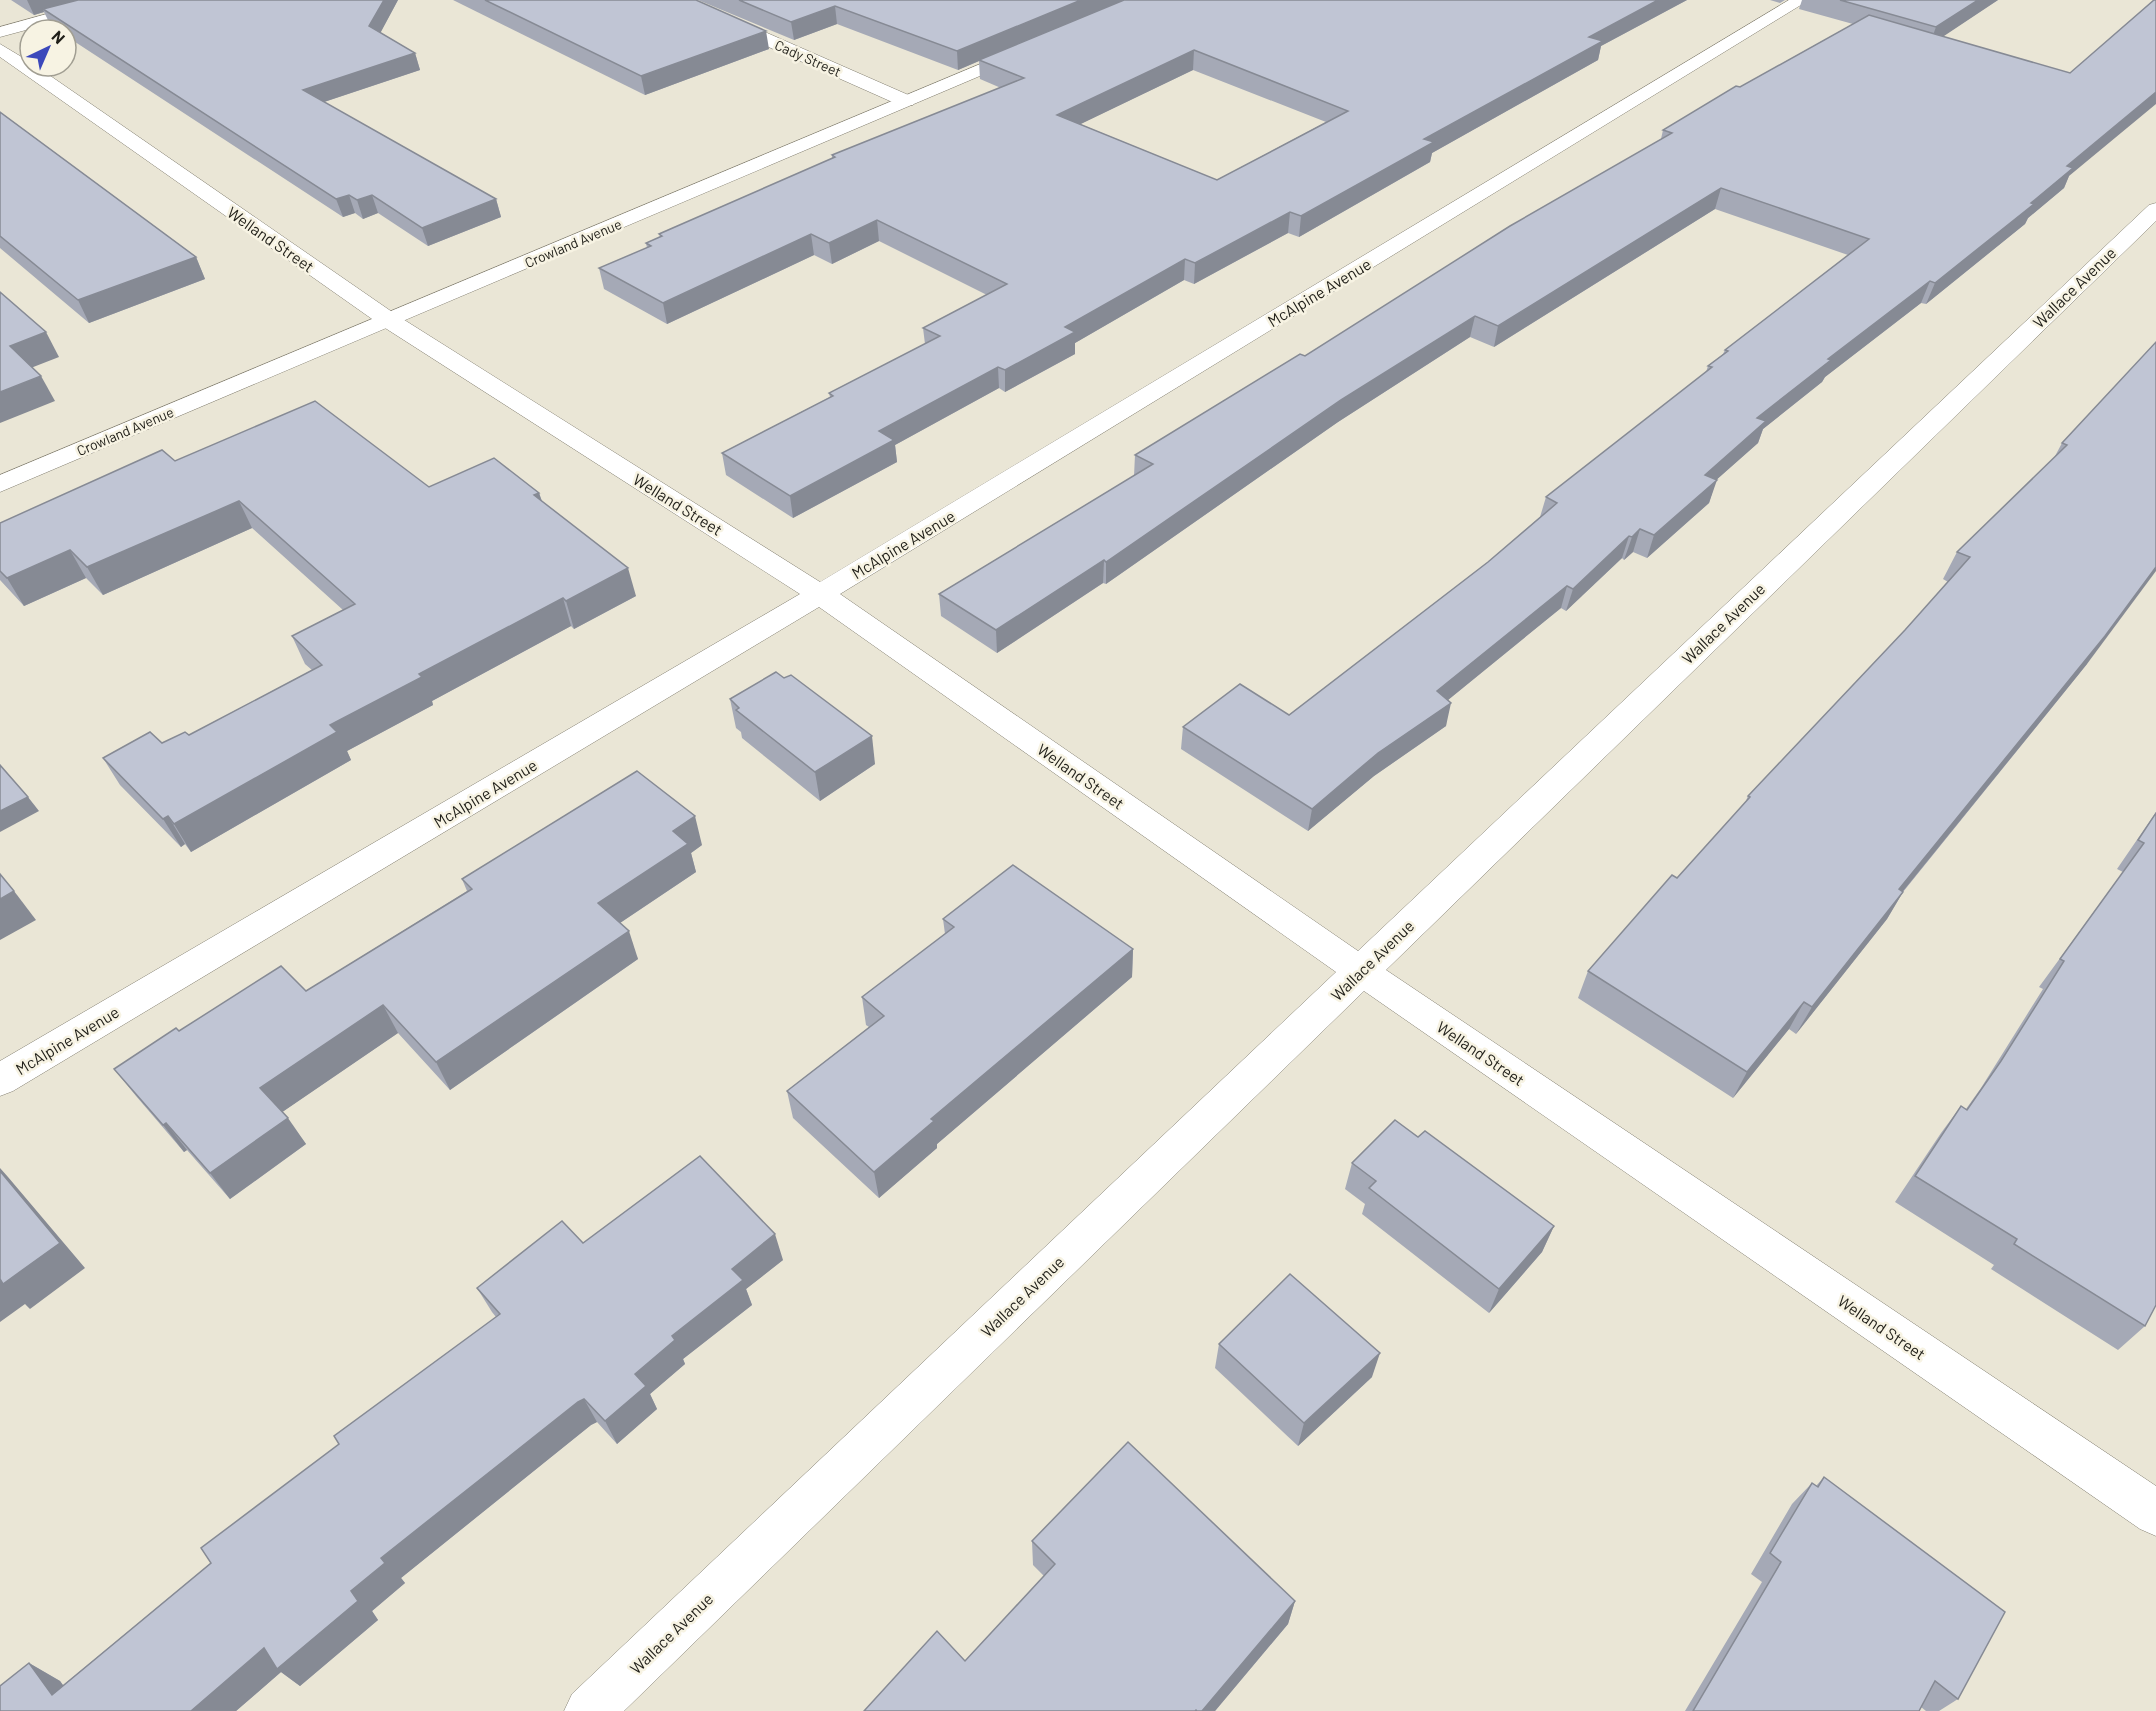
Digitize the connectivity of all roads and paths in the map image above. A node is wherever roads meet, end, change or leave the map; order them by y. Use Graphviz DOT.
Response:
graph roads {
  1 [pos="116,0"];
  2 [pos="678,0"];
  3 [pos="1801,0"];
  4 [pos="0,32"];
  5 [pos="1037,46"];
  6 [pos="0,49"];
  7 [pos="906,101"];
  8 [pos="2156,209"];
  9 [pos="390,321"];
  10 [pos="0,484"];
  11 [pos="820,594"];
  12 [pos="1361,971"];
  13 [pos="0,1080"];
  14 [pos="2156,1513"];
  15 [pos="589,1711"];
  1 -- 4 [label="street"];
  2 -- 7 [label="street, Cady Street"];
  3 -- 11 [label="street, McAlpine Avenue"];
  5 -- 7 [label="street, Crowland Avenue"];
  6 -- 9 [label="street, Welland Street"];
  7 -- 9 [label="street, Crowland Avenue"];
  8 -- 12 [label="street, Wallace Avenue"];
  9 -- 10 [label="street, Crowland Avenue"];
  9 -- 11 [label="street, Welland Street"];
  11 -- 12 [label="street, Welland Street"];
  11 -- 13 [label="street, McAlpine Avenue"];
  12 -- 14 [label="street, Welland Street"];
  12 -- 15 [label="street, Wallace Avenue"];
}
